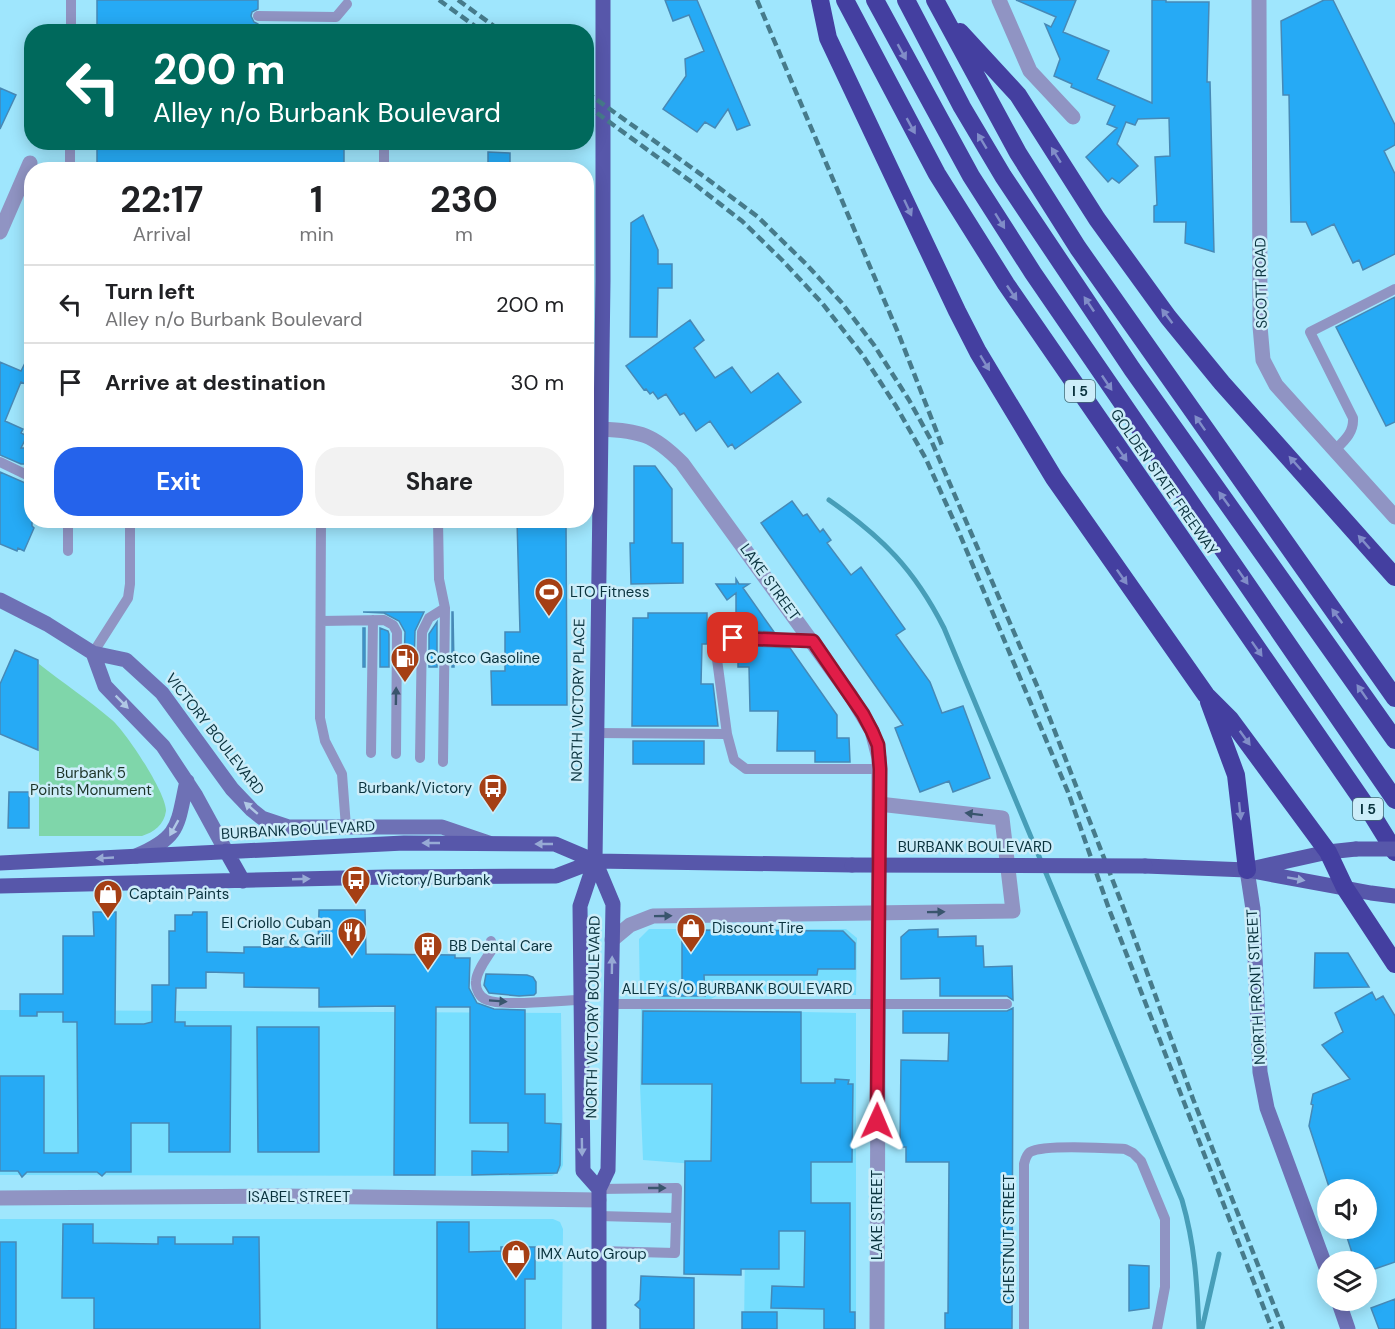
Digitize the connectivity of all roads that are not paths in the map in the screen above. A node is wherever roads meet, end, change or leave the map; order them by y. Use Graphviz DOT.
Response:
graph roads {
  1 [pos="71,0"];
  2 [pos="603,0"];
  3 [pos="819,0"];
  4 [pos="845,0"];
  5 [pos="875,0"];
  6 [pos="906,0"];
  7 [pos="999,0"];
  8 [pos="1259,0"];
  9 [pos="347,4"];
  10 [pos="938,5"];
  11 [pos="258,16"];
  12 [pos="71,24"];
  13 [pos="1072,117"];
  14 [pos="24,176"];
  15 [pos="0,232"];
  16 [pos="1395,289"];
  17 [pos="594,429"];
  18 [pos="1334,451"];
  19 [pos="0,462"];
  20 [pos="24,473"];
  21 [pos="1395,517"];
  22 [pos="68,528"];
  23 [pos="130,528"];
  24 [pos="321,528"];
  25 [pos="438,528"];
  26 [pos="68,551"];
  27 [pos="1395,577"];
  28 [pos="0,600"];
  29 [pos="445,608"];
  30 [pos="373,620"];
  31 [pos="321,621"];
  32 [pos="813,641"];
  33 [pos="93,653"];
  34 [pos="1206,695"];
  35 [pos="1395,698"];
  36 [pos="595,733"];
  37 [pos="727,735"];
  38 [pos="1395,740"];
  39 [pos="371,753"];
  40 [pos="396,754"];
  41 [pos="420,758"];
  42 [pos="443,762"];
  43 [pos="880,769"];
  44 [pos="187,781"];
  45 [pos="1395,800"];
  46 [pos="879,804"];
  47 [pos="346,827"];
  48 [pos="490,844"];
  49 [pos="226,851"];
  50 [pos="1395,851"];
  51 [pos="1328,852"];
  52 [pos="136,856"];
  53 [pos="595,861"];
  54 [pos="0,863"];
  55 [pos="1246,870"];
  56 [pos="243,880"];
  57 [pos="0,886"];
  58 [pos="1345,888"];
  59 [pos="1395,896"];
  60 [pos="877,913"];
  61 [pos="612,940"];
  62 [pos="491,941"];
  63 [pos="1395,964"];
  64 [pos="581,1000"];
  65 [pos="611,1004"];
  66 [pos="878,1004"];
  67 [pos="1007,1004"];
  68 [pos="599,1194"];
  69 [pos="0,1198"];
  70 [pos="599,1216"];
  71 [pos="676,1218"];
  72 [pos="599,1251"];
  73 [pos="1320,1251"];
  74 [pos="1342,1311"];
  75 [pos="599,1329"];
  76 [pos="877,1329"];
  77 [pos="1023,1329"];
  78 [pos="1157,1329"];
  79 [pos="1348,1329"];
  1 -- 12 [label="lane"];
  2 -- 17 [label="main road, NORTH VICTORY PLACE"];
  3 -- 34 [label="highway, one-way"];
  4 -- 50 [label="highway, GOLDEN STATE FREEWAY / I 5, one-way"];
  5 -- 45 [label="highway, one-way"];
  38 -- 6 [label="highway, one-way"];
  7 -- 13 [label="street"];
  8 -- 18 [label="street, SCOTT ROAD"];
  9 -- 11 [label="lane"];
  27 -- 10 [label="highway, one-way"];
  35 -- 10 [label="highway, one-way"];
  14 -- 15 [label="street"];
  16 -- 18 [label="lane"];
  17 -- 32 [label="street, LAKE STREET"];
  17 -- 36 [label="main road, NORTH VICTORY PLACE"];
  18 -- 21 [label="street, SCOTT ROAD"];
  19 -- 20 [label="lane"];
  22 -- 26 [label="lane"];
  23 -- 33 [label="lane"];
  24 -- 31 [label="lane"];
  25 -- 29 [label="lane"];
  28 -- 33 [label="main road, VICTORY BOULEVARD"];
  29 -- 41 [label="lane"];
  29 -- 42 [label="lane"];
  30 -- 31 [label="lane"];
  30 -- 39 [label="lane"];
  40 -- 30 [label="lane, one-way"];
  31 -- 47 [label="lane"];
  32 -- 37 [label="lane"];
  32 -- 43 [label="street, LAKE STREET"];
  33 -- 44 [label="main road, one-way"];
  47 -- 33 [label="main road, VICTORY BOULEVARD, one-way"];
  34 -- 51 [label="highway, one-way"];
  34 -- 55 [label="highway, one-way"];
  36 -- 37 [label="lane"];
  36 -- 53 [label="main road, NORTH VICTORY PLACE"];
  37 -- 43 [label="lane"];
  43 -- 46 [label="street, LAKE STREET"];
  44 -- 49 [label="main road"];
  44 -- 52 [label="main road, one-way"];
  46 -- 60 [label="street, LAKE STREET"];
  60 -- 46 [label="street, one-way"];
  47 -- 48 [label="main road, VICTORY BOULEVARD"];
  48 -- 49 [label="main road, BURBANK BOULEVARD, one-way"];
  53 -- 48 [label="main road, BURBANK BOULEVARD, one-way"];
  49 -- 52 [label="main road, BURBANK BOULEVARD"];
  49 -- 56 [label="main road"];
  50 -- 51 [label="main road, BURBANK BOULEVARD, bridge"];
  51 -- 55 [label="main road, BURBANK BOULEVARD"];
  51 -- 58 [label="highway"];
  52 -- 54 [label="main road, BURBANK BOULEVARD, one-way"];
  53 -- 55 [label="main road, BURBANK BOULEVARD, bridge"];
  56 -- 53 [label="main road, BURBANK BOULEVARD, one-way"];
  53 -- 61 [label="main road, NORTH VICTORY BOULEVARD"];
  53 -- 64 [label="main road, NORTH VICTORY BOULEVARD"];
  55 -- 58 [label="main road, BURBANK BOULEVARD, one-way"];
  55 -- 73 [label="main road, NORTH FRONT STREET"];
  56 -- 57 [label="main road, BURBANK BOULEVARD"];
  58 -- 59 [label="main road, BURBANK BOULEVARD"];
  58 -- 63 [label="highway"];
  61 -- 60 [label="street, one-way"];
  60 -- 66 [label="street, LAKE STREET"];
  65 -- 61 [label="main road, NORTH VICTORY BOULEVARD, one-way"];
  62 -- 64 [label="lane, one-way"];
  64 -- 68 [label="main road, NORTH VICTORY BOULEVARD, one-way"];
  65 -- 66 [label="lane, ALLEY S/O BURBANK BOULEVARD"];
  65 -- 68 [label="main road, NORTH VICTORY BOULEVARD"];
  66 -- 67 [label="lane, ALLEY S/O BURBANK BOULEVARD"];
  66 -- 76 [label="street, LAKE STREET"];
  68 -- 69 [label="street, ISABEL STREET"];
  68 -- 70 [label="main road, NORTH VICTORY BOULEVARD"];
  68 -- 71 [label="lane, one-way"];
  70 -- 71 [label="lane"];
  70 -- 72 [label="main road, NORTH VICTORY BOULEVARD"];
  71 -- 72 [label="lane"];
  72 -- 75 [label="main road, NORTH VICTORY BOULEVARD"];
  74 -- 79 [label="main road"];
  77 -- 78 [label="lane, CHESTNUT STREET"];
}
